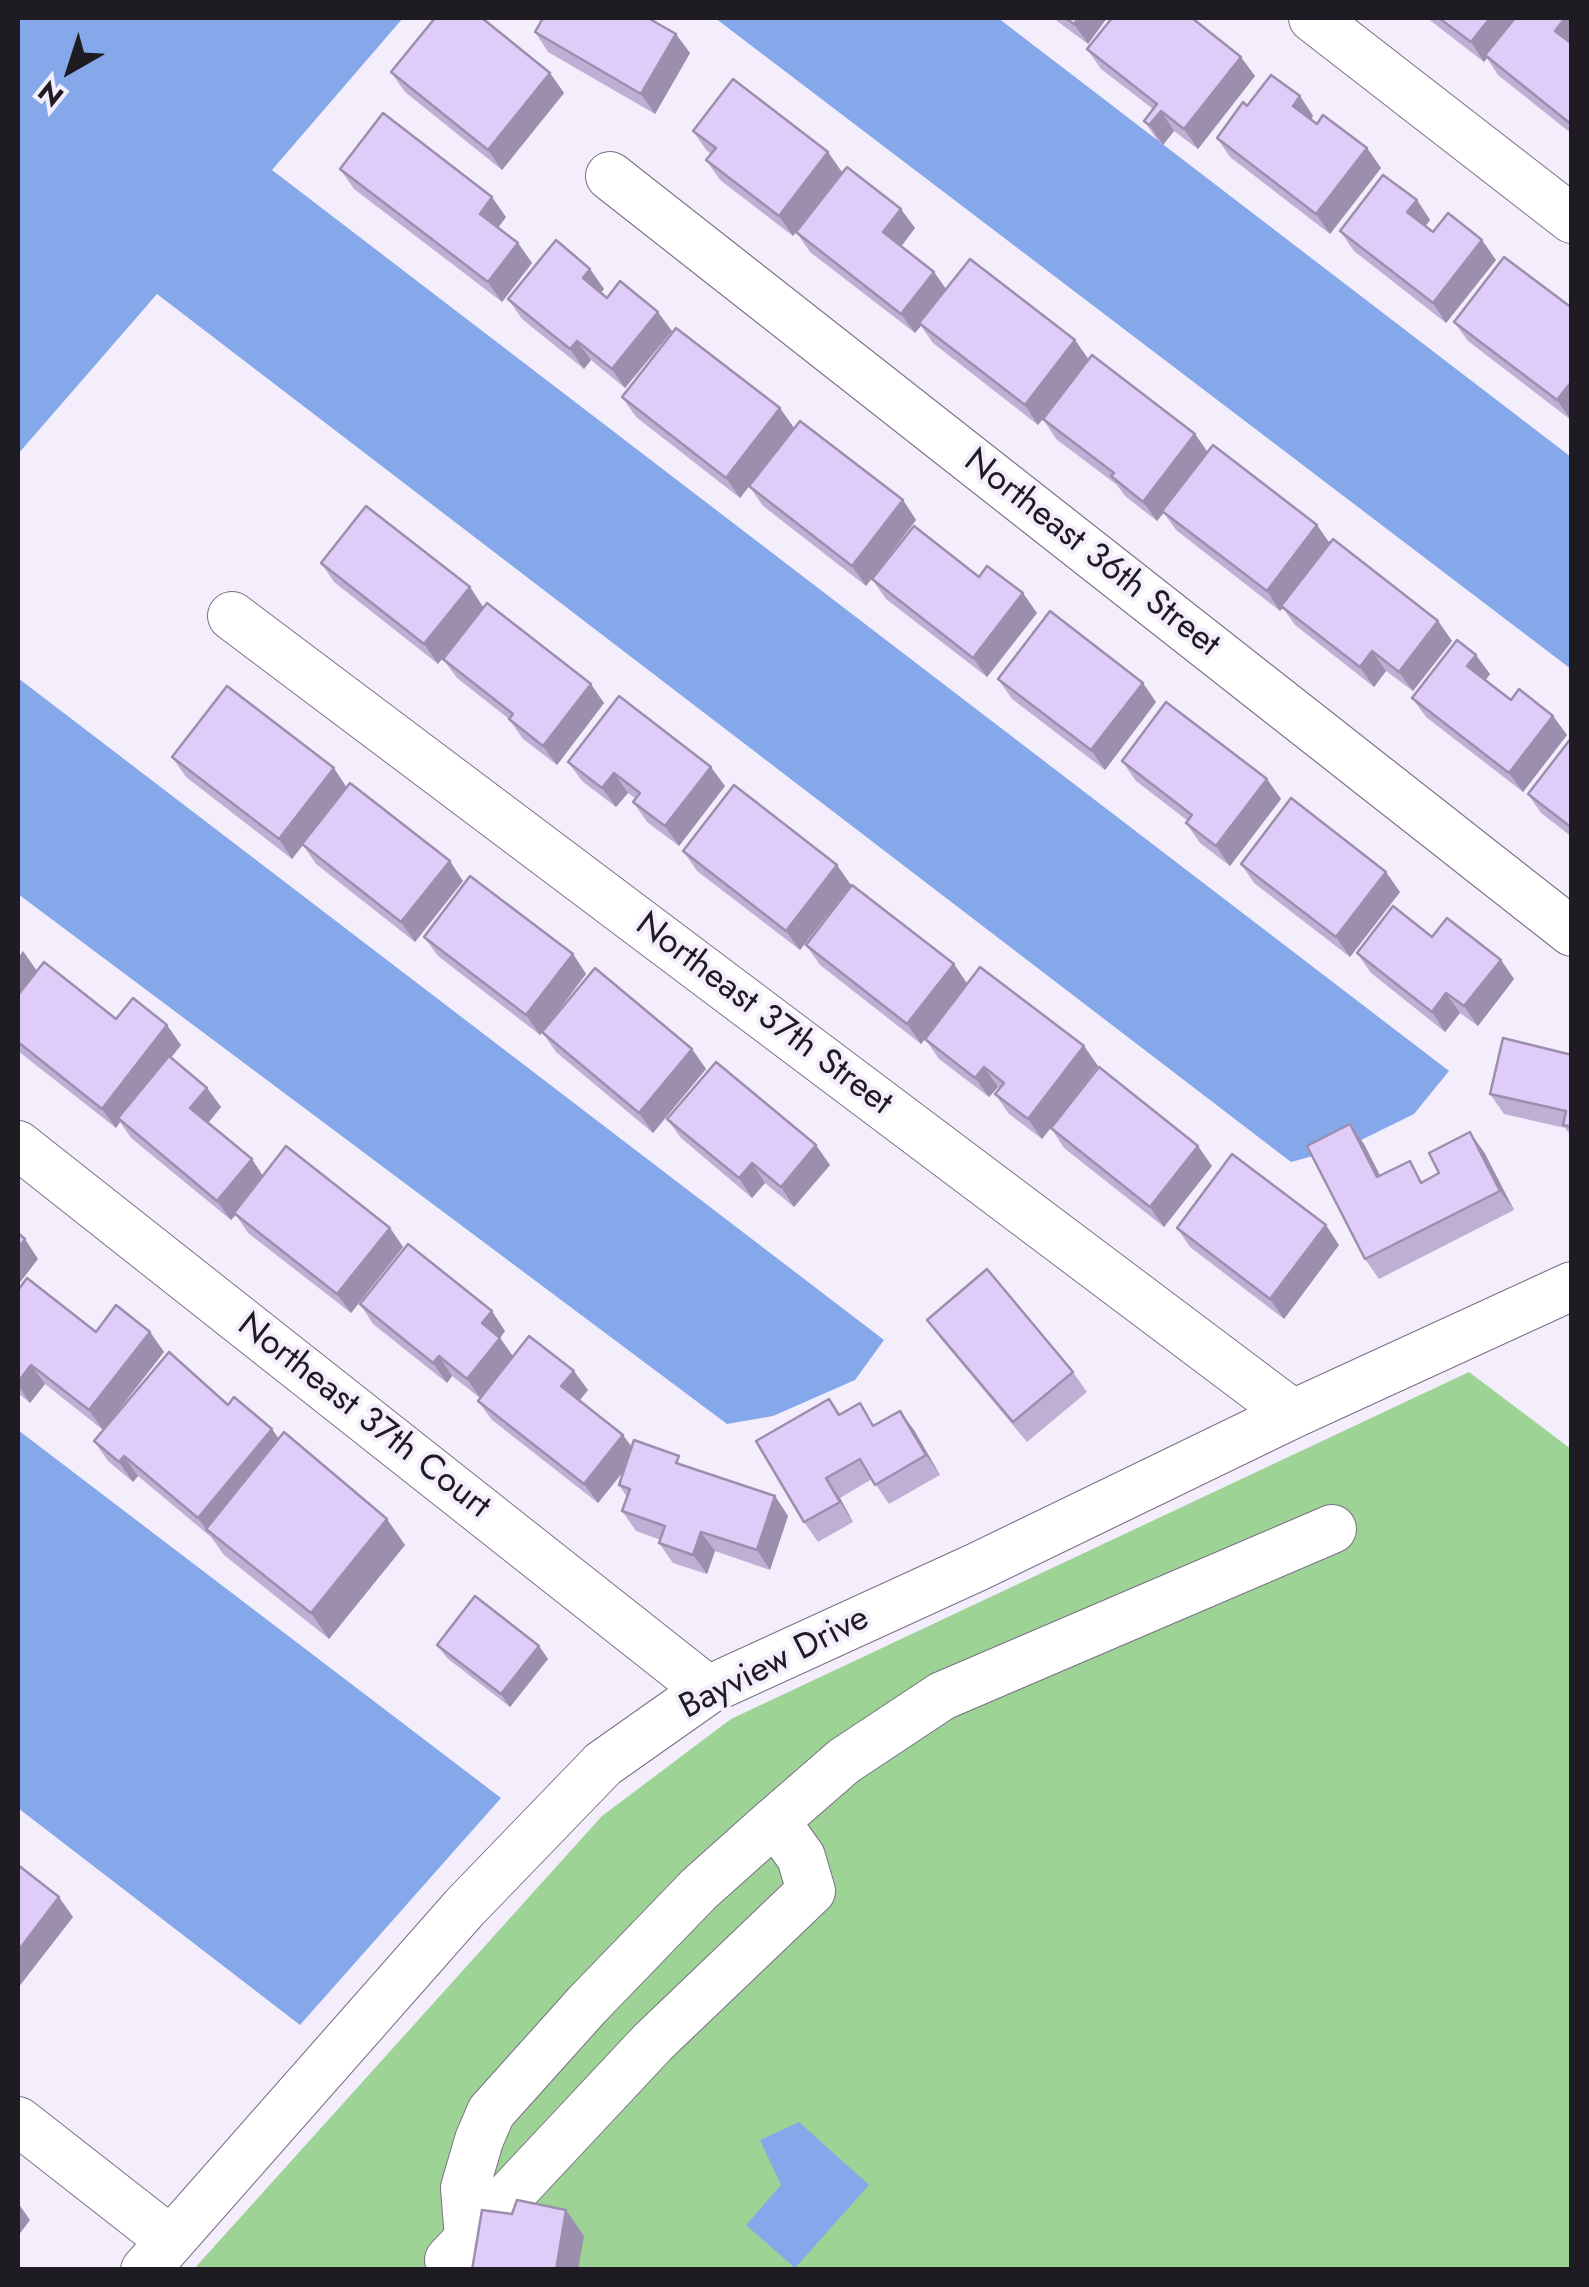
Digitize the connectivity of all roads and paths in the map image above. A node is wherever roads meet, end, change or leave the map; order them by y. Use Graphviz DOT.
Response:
graph roads {
  1 [pos="1312,18"];
  2 [pos="610,176"];
  3 [pos="1572,219"];
  4 [pos="232,616"];
  5 [pos="1572,932"];
  6 [pos="18,1145"];
  7 [pos="1572,1286"];
  8 [pos="1293,1414"];
  9 [pos="1332,1528"];
  10 [pos="708,1690"];
  11 [pos="775,1821"];
  12 [pos="18,2122"];
  13 [pos="158,2255"];
  1 -- 3 [label="street"];
  2 -- 5 [label="street, Northeast 36th Street"];
  4 -- 8 [label="street, Northeast 37th Street"];
  6 -- 10 [label="street, Northeast 37th Court"];
  7 -- 8 [label="street, Bayview Drive"];
  8 -- 10 [label="street, Bayview Drive"];
  9 -- 11 [label="street"];
  10 -- 13 [label="street, Bayview Drive"];
  11 -- 11 [label="street"];
  12 -- 13 [label="street"];
}
